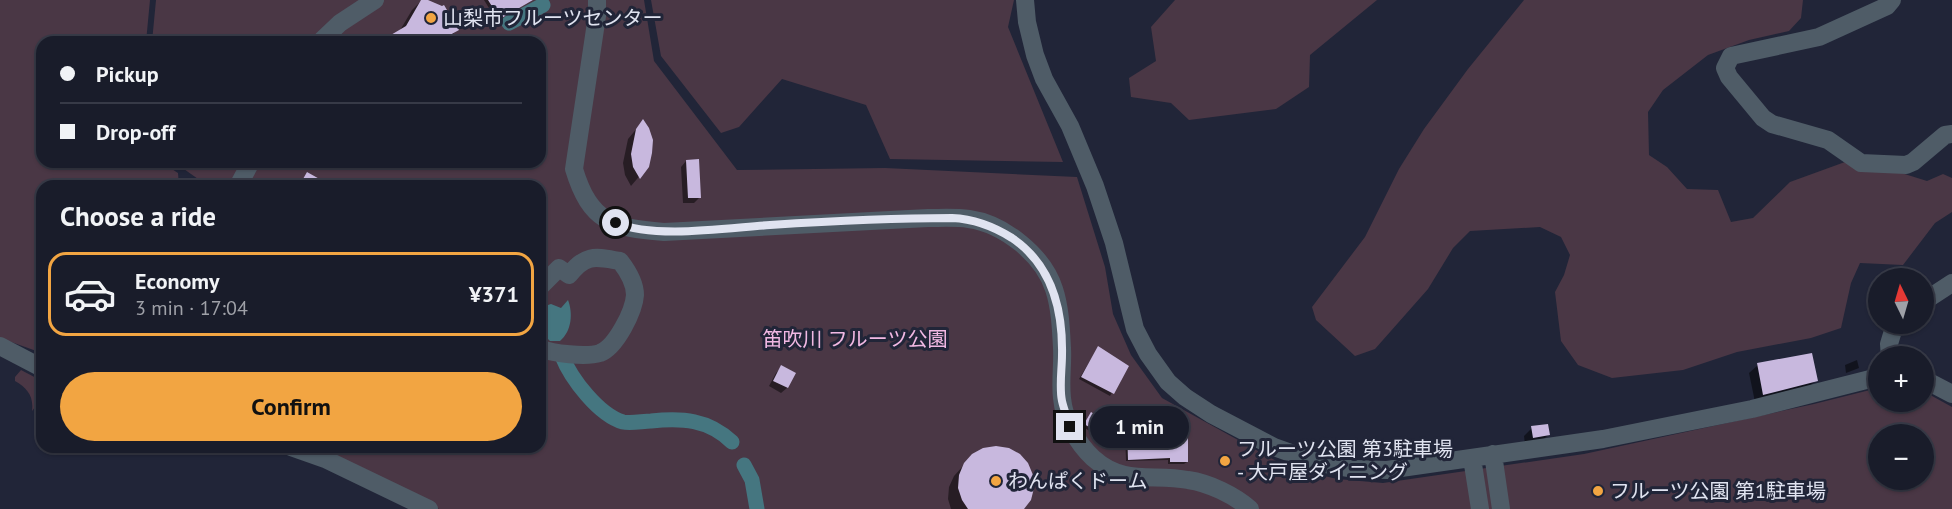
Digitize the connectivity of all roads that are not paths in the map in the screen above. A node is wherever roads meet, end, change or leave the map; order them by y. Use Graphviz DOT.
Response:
graph roads {
  1 [pos="375,0"];
  2 [pos="597,0"];
  3 [pos="1025,0"];
  4 [pos="1892,0"];
  5 [pos="326,36"];
  6 [pos="1952,134"];
  7 [pos="546,280"];
  8 [pos="1952,283"];
  9 [pos="1934,295"];
  10 [pos="0,346"];
  11 [pos="546,349"];
  12 [pos="36,365"];
  13 [pos="1868,380"];
  14 [pos="1934,385"];
  15 [pos="1952,394"];
  16 [pos="308,453"];
  17 [pos="1493,454"];
  18 [pos="1472,458"];
  19 [pos="429,509"];
  20 [pos="1250,509"];
  21 [pos="1480,509"];
  22 [pos="1501,509"];
  1 -- 5 [label="street"];
  2 -- 20 [label="street"];
  3 -- 18 [label="street"];
  4 -- 6 [label="street"];
  7 -- 11 [label="street"];
  8 -- 9 [label="street"];
  10 -- 12 [label="street"];
  13 -- 17 [label="street"];
  14 -- 15 [label="street"];
  16 -- 19 [label="street"];
  17 -- 18 [label="street"];
  17 -- 22 [label="street"];
  18 -- 21 [label="street"];
}
